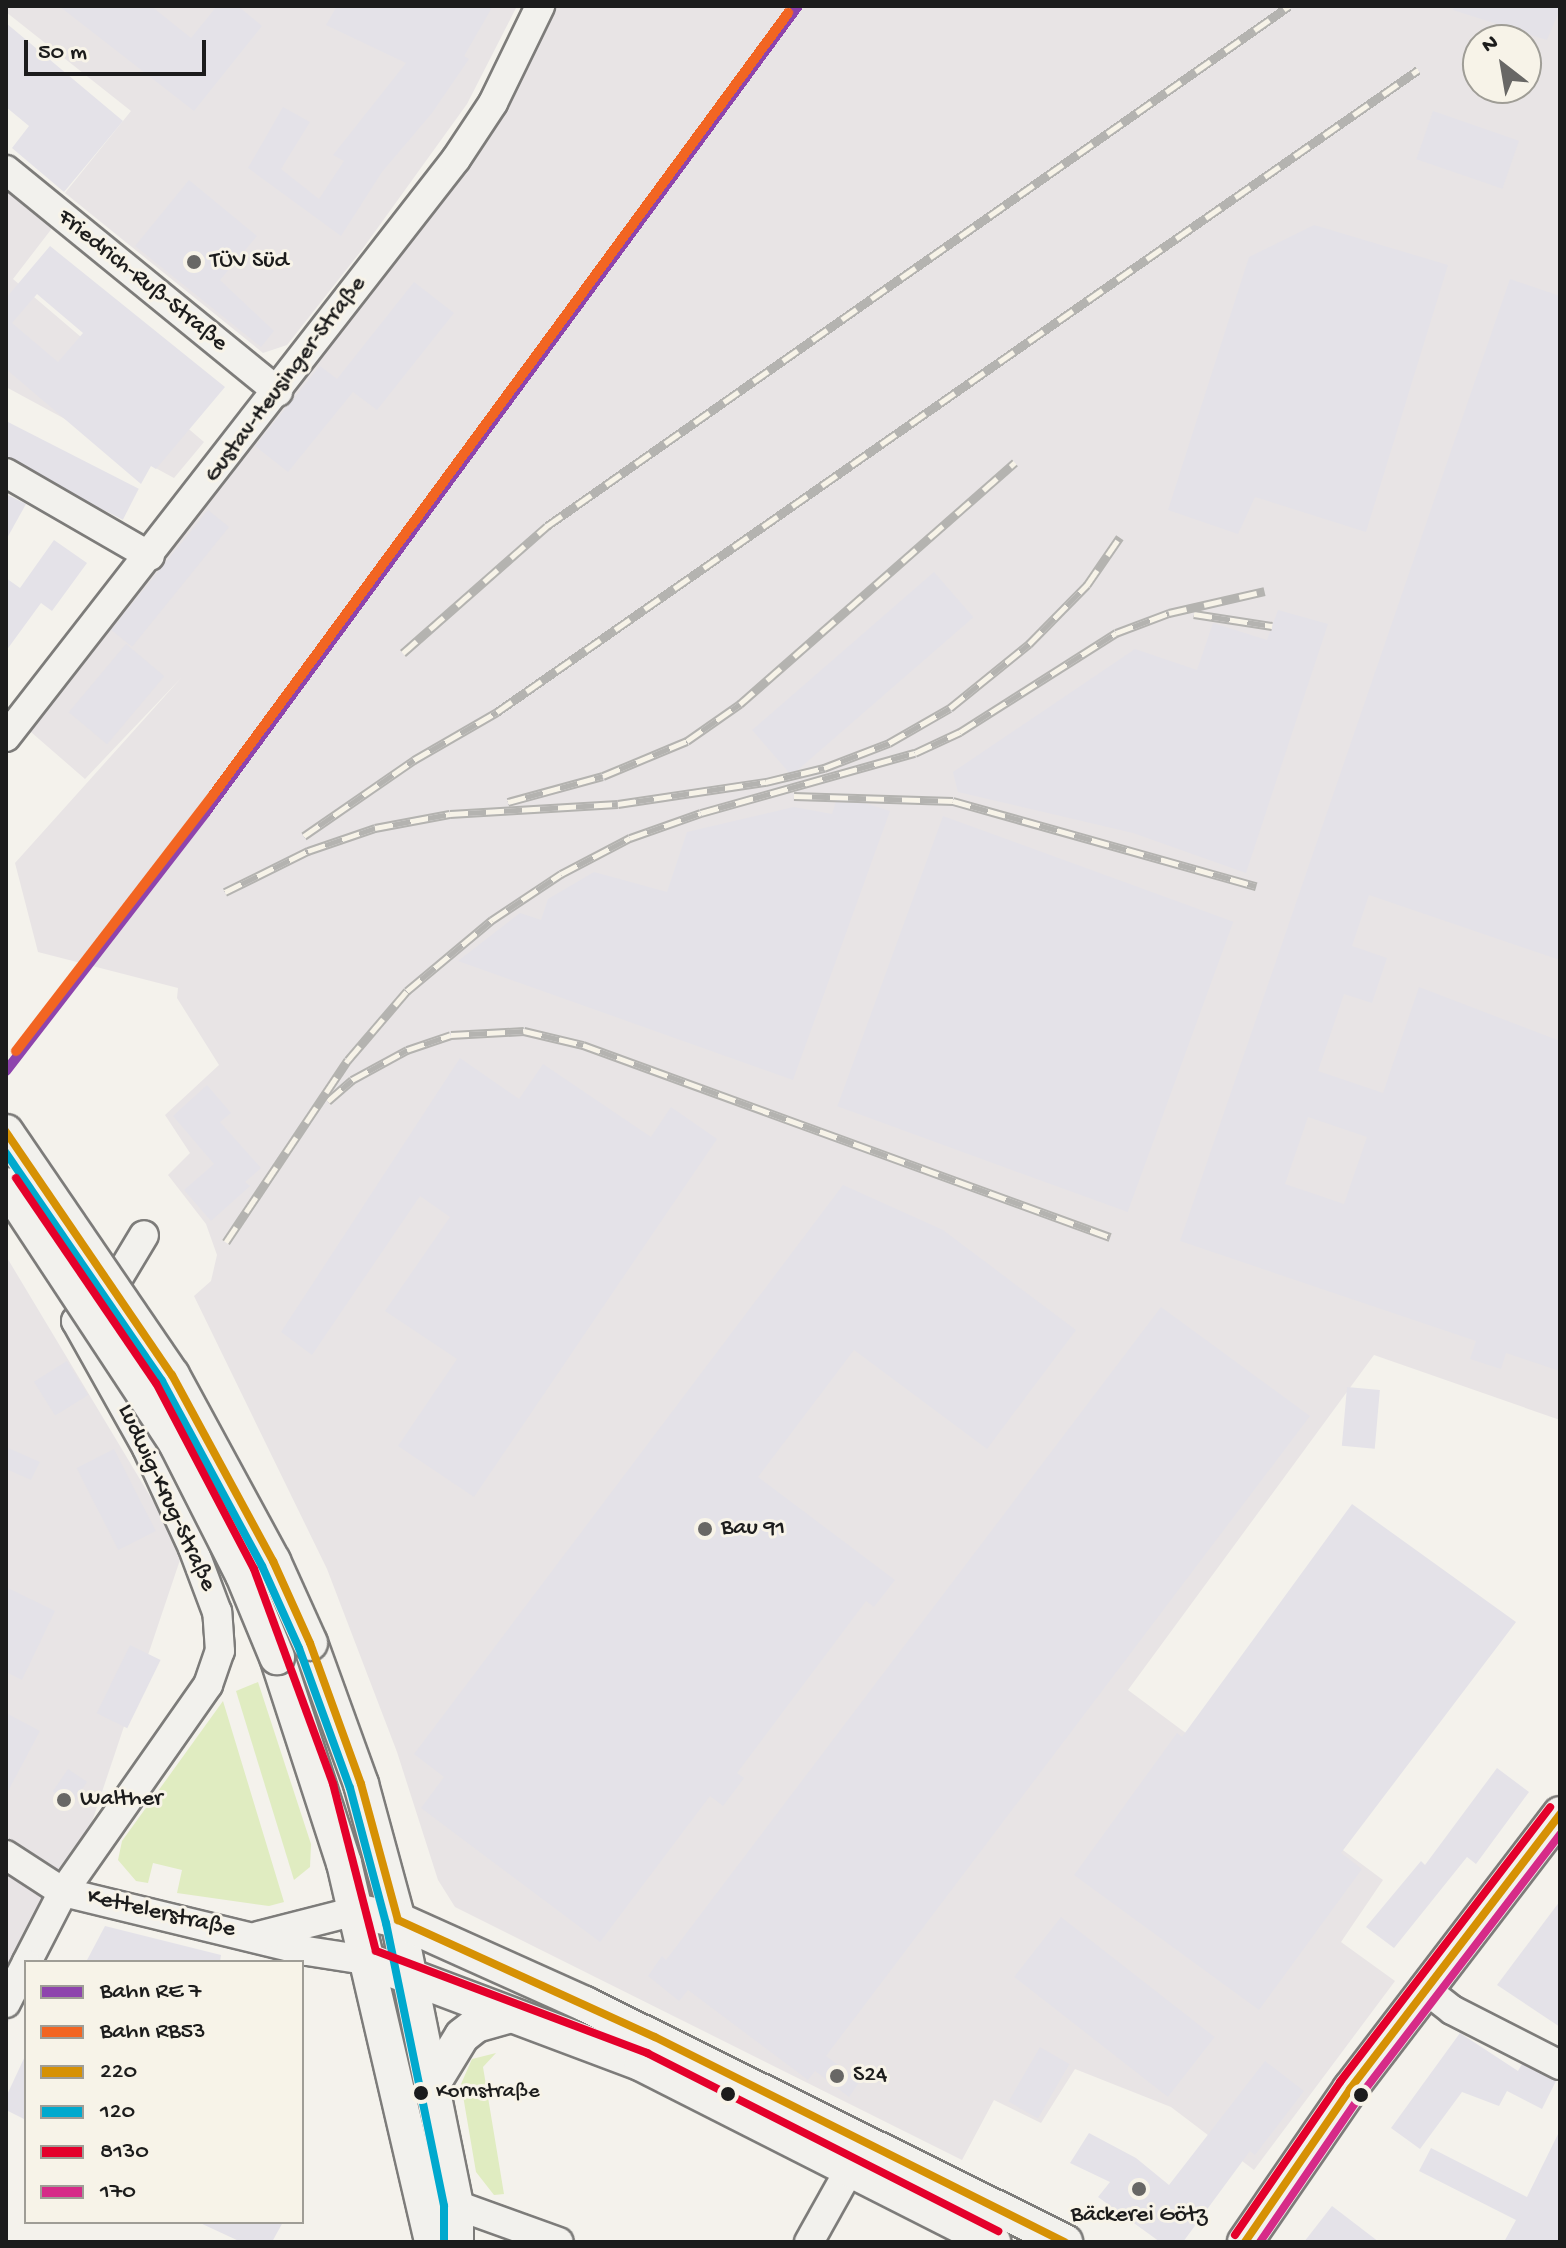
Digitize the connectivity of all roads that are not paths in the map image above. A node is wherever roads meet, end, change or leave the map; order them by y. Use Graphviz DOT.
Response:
graph roads {
  1 [pos="540,6"];
  2 [pos="6,170"];
  3 [pos="278,392"];
  4 [pos="6,473"];
  5 [pos="150,556"];
  6 [pos="6,737"];
  7 [pos="6,1132"];
  8 [pos="6,1185"];
  9 [pos="144,1235"];
  10 [pos="1560,1814"];
  11 [pos="6,1855"];
  12 [pos="63,1892"];
  13 [pos="356,1911"];
  14 [pos="398,1920"];
  15 [pos="258,1936"];
  16 [pos="29,1960"];
  17 [pos="366,1960"];
  18 [pos="24,1969"];
  19 [pos="408,1975"];
  20 [pos="1424,1988"];
  21 [pos="6,2003"];
  22 [pos="511,2015"];
  23 [pos="1560,2065"];
  24 [pos="432,2085"];
  25 [pos="851,2167"];
  26 [pos="456,2205"];
  27 [pos="432,2242"];
  28 [pos="456,2242"];
  29 [pos="559,2242"];
  30 [pos="809,2242"];
  31 [pos="993,2242"];
  32 [pos="1065,2242"];
  33 [pos="1245,2242"];
  1 -- 3 [label="street, Gustav-Heusinger-Straße"];
  2 -- 3 [label="street, Friedrich-Ruß-Straße"];
  3 -- 5 [label="street, Gustav-Heusinger-Straße"];
  4 -- 5 [label="street"];
  5 -- 6 [label="street, Gustav-Heusinger-Straße"];
  7 -- 14 [label="main road, bridge"];
  8 -- 13 [label="main road, bridge"];
  9 -- 12 [label="street, Ludwig-Krug-Straße"];
  10 -- 20 [label="main road"];
  11 -- 12 [label="street, Kettelerstraße"];
  12 -- 15 [label="street, Kettelerstraße"];
  12 -- 16 [label="street, Kettelerstraße"];
  13 -- 14 [label="main road"];
  13 -- 15 [label="street, Kettelerstraße"];
  13 -- 17 [label="main road"];
  14 -- 19 [label="main road"];
  14 -- 32 [label="main road"];
  15 -- 17 [label="street, Kettelerstraße"];
  17 -- 19 [label="main road"];
  17 -- 27 [label="main road"];
  18 -- 21 [label="street, Kettelerstraße"];
  19 -- 22 [label="main road"];
  19 -- 24 [label="main road"];
  20 -- 23 [label="street"];
  20 -- 33 [label="main road"];
  22 -- 24 [label="main road"];
  22 -- 25 [label="main road"];
  24 -- 26 [label="main road"];
  25 -- 30 [label="street"];
  25 -- 31 [label="main road"];
  26 -- 28 [label="main road"];
  26 -- 29 [label="street"];
}
